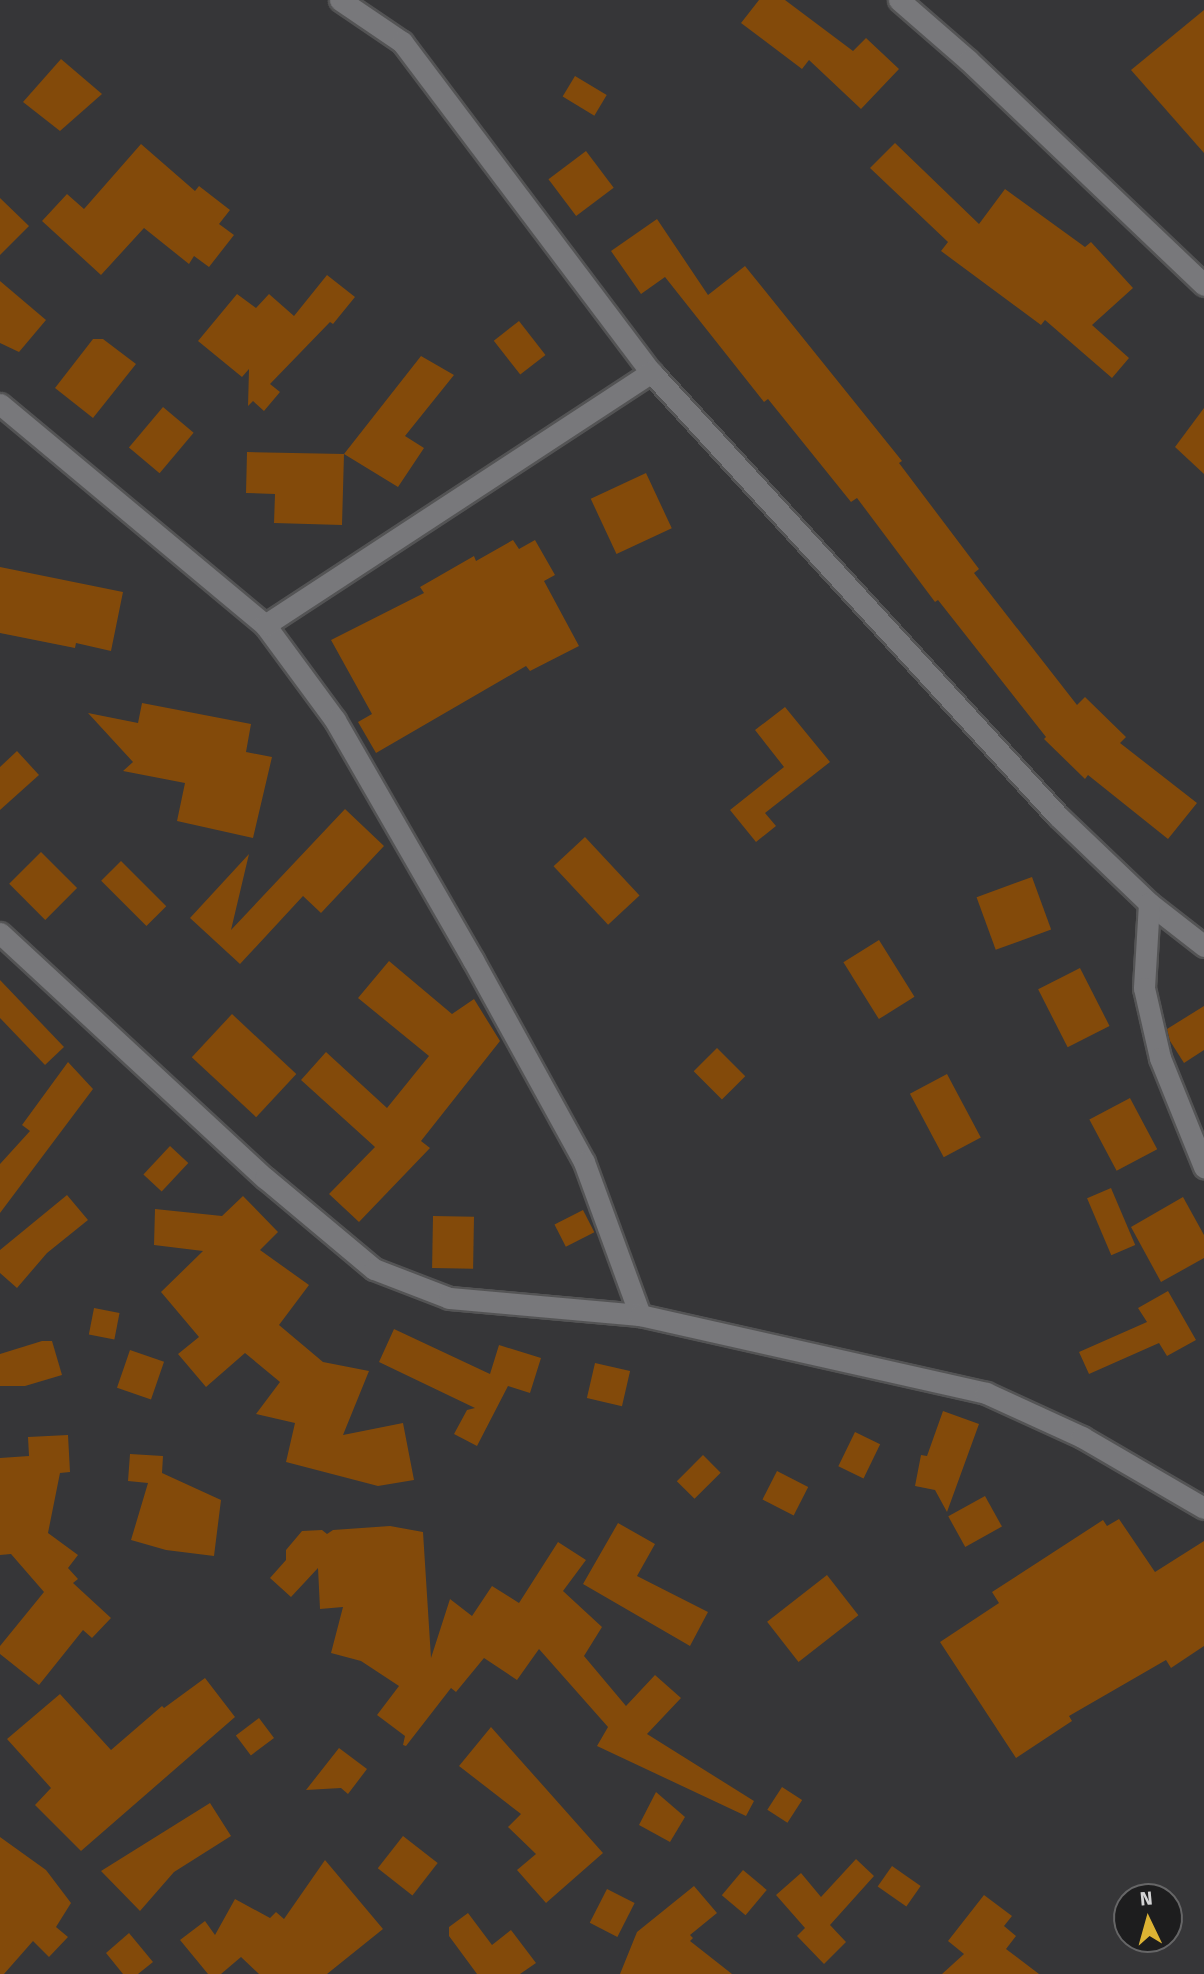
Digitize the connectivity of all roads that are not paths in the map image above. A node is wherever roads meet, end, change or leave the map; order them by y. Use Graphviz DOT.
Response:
graph roads {
  1 [pos="340,0"];
  2 [pos="899,0"];
  3 [pos="1204,285"];
  4 [pos="650,372"];
  5 [pos="0,404"];
  6 [pos="265,625"];
  7 [pos="1149,903"];
  8 [pos="0,933"];
  9 [pos="1204,946"];
  10 [pos="1204,1167"];
  11 [pos="640,1315"];
  12 [pos="1204,1508"];
  1 -- 4 [label="street"];
  2 -- 3 [label="street"];
  4 -- 6 [label="street"];
  4 -- 7 [label="street"];
  5 -- 6 [label="street"];
  6 -- 11 [label="street"];
  7 -- 9 [label="street"];
  7 -- 10 [label="street"];
  8 -- 11 [label="street"];
  11 -- 12 [label="street"];
}
